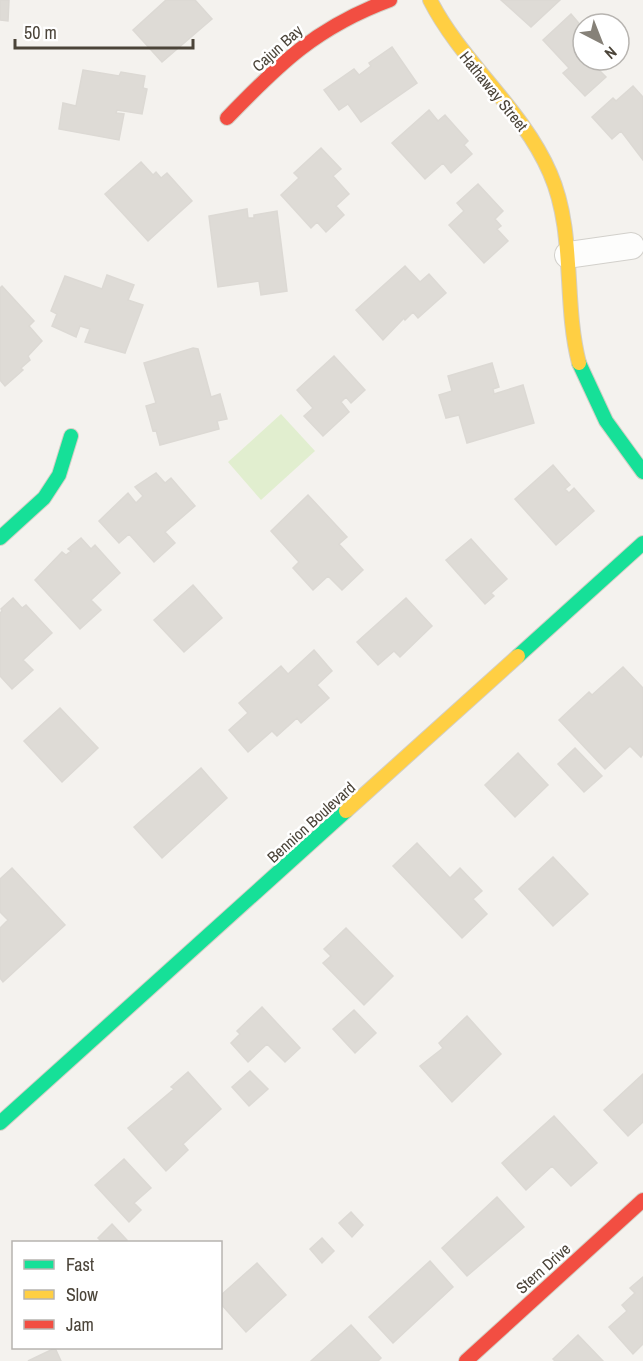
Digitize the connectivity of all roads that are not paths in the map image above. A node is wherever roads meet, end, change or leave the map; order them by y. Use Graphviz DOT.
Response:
graph roads {
  1 [pos="390,0"];
  2 [pos="430,0"];
  3 [pos="227,118"];
  4 [pos="632,246"];
  5 [pos="568,255"];
  6 [pos="71,436"];
  7 [pos="643,472"];
  8 [pos="0,538"];
  9 [pos="643,543"];
  10 [pos="0,1123"];
  11 [pos="643,1200"];
  12 [pos="466,1361"];
  1 -- 3 [label="street, Cajun Bay"];
  2 -- 5 [label="street, Hathaway Street"];
  4 -- 5 [label="street"];
  5 -- 7 [label="street, Hathaway Street"];
  6 -- 8 [label="street"];
  9 -- 10 [label="street, Bennion Boulevard"];
  11 -- 12 [label="street, Stern Drive"];
}
